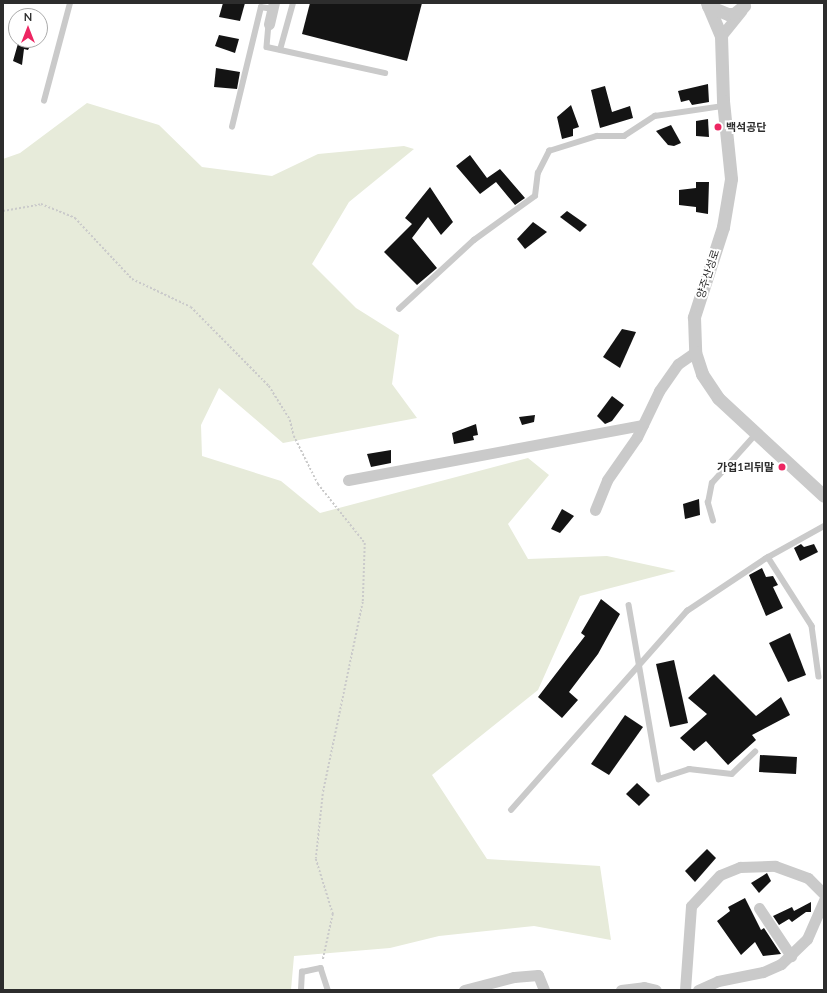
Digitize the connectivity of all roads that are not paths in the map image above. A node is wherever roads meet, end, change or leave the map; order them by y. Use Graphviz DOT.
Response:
graph roads {
  1 [pos="70,3"];
  2 [pos="293,3"];
  3 [pos="708,5"];
  4 [pos="746,5"];
  5 [pos="274,6"];
  6 [pos="269,24"];
  7 [pos="721,36"];
  8 [pos="280,50"];
  9 [pos="385,73"];
  10 [pos="44,101"];
  11 [pos="723,106"];
  12 [pos="232,127"];
  13 [pos="399,309"];
  14 [pos="695,352"];
  15 [pos="643,425"];
  16 [pos="756,434"];
  17 [pos="348,480"];
  18 [pos="824,496"];
  19 [pos="595,510"];
  20 [pos="713,521"];
  21 [pos="824,526"];
  22 [pos="768,557"];
  23 [pos="629,605"];
  24 [pos="640,661"];
  25 [pos="819,677"];
  26 [pos="755,752"];
  27 [pos="511,810"];
  28 [pos="824,894"];
  29 [pos="824,900"];
  30 [pos="758,908"];
  31 [pos="791,956"];
  32 [pos="301,990"];
  33 [pos="328,990"];
  34 [pos="464,990"];
  35 [pos="544,990"];
  36 [pos="621,990"];
  37 [pos="656,990"];
  38 [pos="685,990"];
  39 [pos="698,990"];
  1 -- 10 [label="lane"];
  2 -- 8 [label="lane"];
  3 -- 4 [label="street"];
  3 -- 7 [label="street, 양주산성로"];
  4 -- 7 [label="street"];
  5 -- 6 [label="street"];
  5 -- 12 [label="lane"];
  6 -- 8 [label="lane"];
  7 -- 11 [label="street, 양주산성로"];
  8 -- 9 [label="lane"];
  11 -- 13 [label="lane"];
  11 -- 14 [label="street, 양주산성로"];
  14 -- 15 [label="street"];
  14 -- 16 [label="street, 양주산성로"];
  15 -- 17 [label="street"];
  15 -- 19 [label="street"];
  16 -- 18 [label="street, 양주산성로"];
  16 -- 20 [label="lane"];
  21 -- 22 [label="lane"];
  22 -- 24 [label="lane"];
  22 -- 25 [label="lane"];
  23 -- 24 [label="lane"];
  24 -- 26 [label="lane"];
  24 -- 27 [label="lane"];
  28 -- 38 [label="street"];
  29 -- 31 [label="street"];
  30 -- 31 [label="street"];
  31 -- 39 [label="street"];
  32 -- 33 [label="lane"];
  34 -- 35 [label="street"];
  36 -- 37 [label="street"];
}
